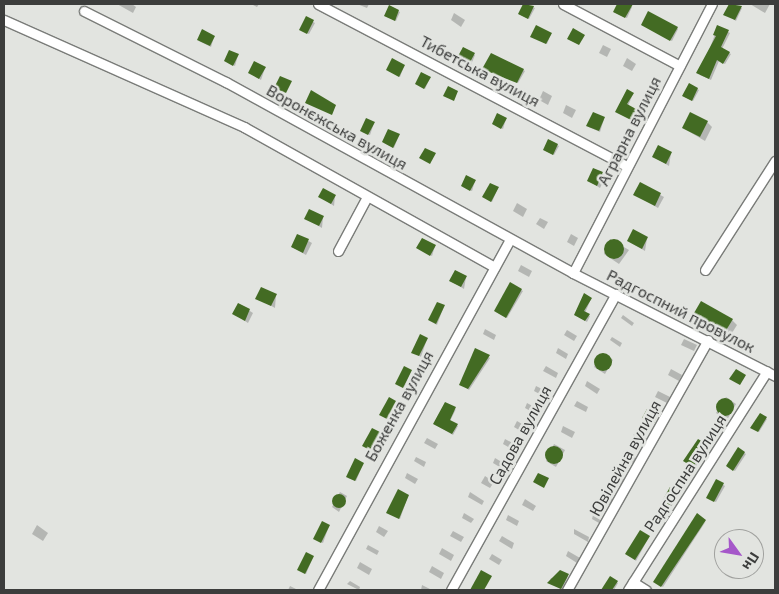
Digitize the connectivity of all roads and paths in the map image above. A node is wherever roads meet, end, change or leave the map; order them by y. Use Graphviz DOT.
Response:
graph roads {
  1 [pos="318,4"];
  2 [pos="563,4"];
  3 [pos="712,4"];
  4 [pos="84,11"];
  5 [pos="4,20"];
  6 [pos="680,66"];
  7 [pos="775,161"];
  8 [pos="627,166"];
  9 [pos="367,197"];
  10 [pos="510,239"];
  11 [pos="338,251"];
  12 [pos="494,267"];
  13 [pos="704,270"];
  14 [pos="573,274"];
  15 [pos="616,294"];
  16 [pos="708,340"];
  17 [pos="771,374"];
  18 [pos="630,586"];
  19 [pos="318,590"];
  20 [pos="451,590"];
  21 [pos="567,590"];
  22 [pos="646,590"];
  1 -- 8 [label="street, Тибетська вулиця"];
  2 -- 6 [label="street"];
  3 -- 6 [label="street, Аграрна вулиця"];
  4 -- 10 [label="street, Воронєжська вулиця"];
  5 -- 9 [label="street"];
  6 -- 8 [label="street, Аграрна вулиця"];
  7 -- 13 [label="street"];
  8 -- 14 [label="street, Аграрна вулиця"];
  9 -- 11 [label="street"];
  9 -- 12 [label="street"];
  10 -- 12 [label="street, Боженка вулиця"];
  10 -- 14 [label="street, Воронєжська вулиця"];
  12 -- 19 [label="street, Боженка вулиця"];
  14 -- 15 [label="street, Радгоспний провулок"];
  15 -- 16 [label="street, Радгоспний провулок"];
  15 -- 20 [label="street, Садова вулиця"];
  16 -- 17 [label="street, Радгоспний провулок"];
  16 -- 21 [label="street, Ювілейна вулиця"];
  17 -- 18 [label="street, Радгоспна вулиця"];
  18 -- 22 [label="street"];
}
